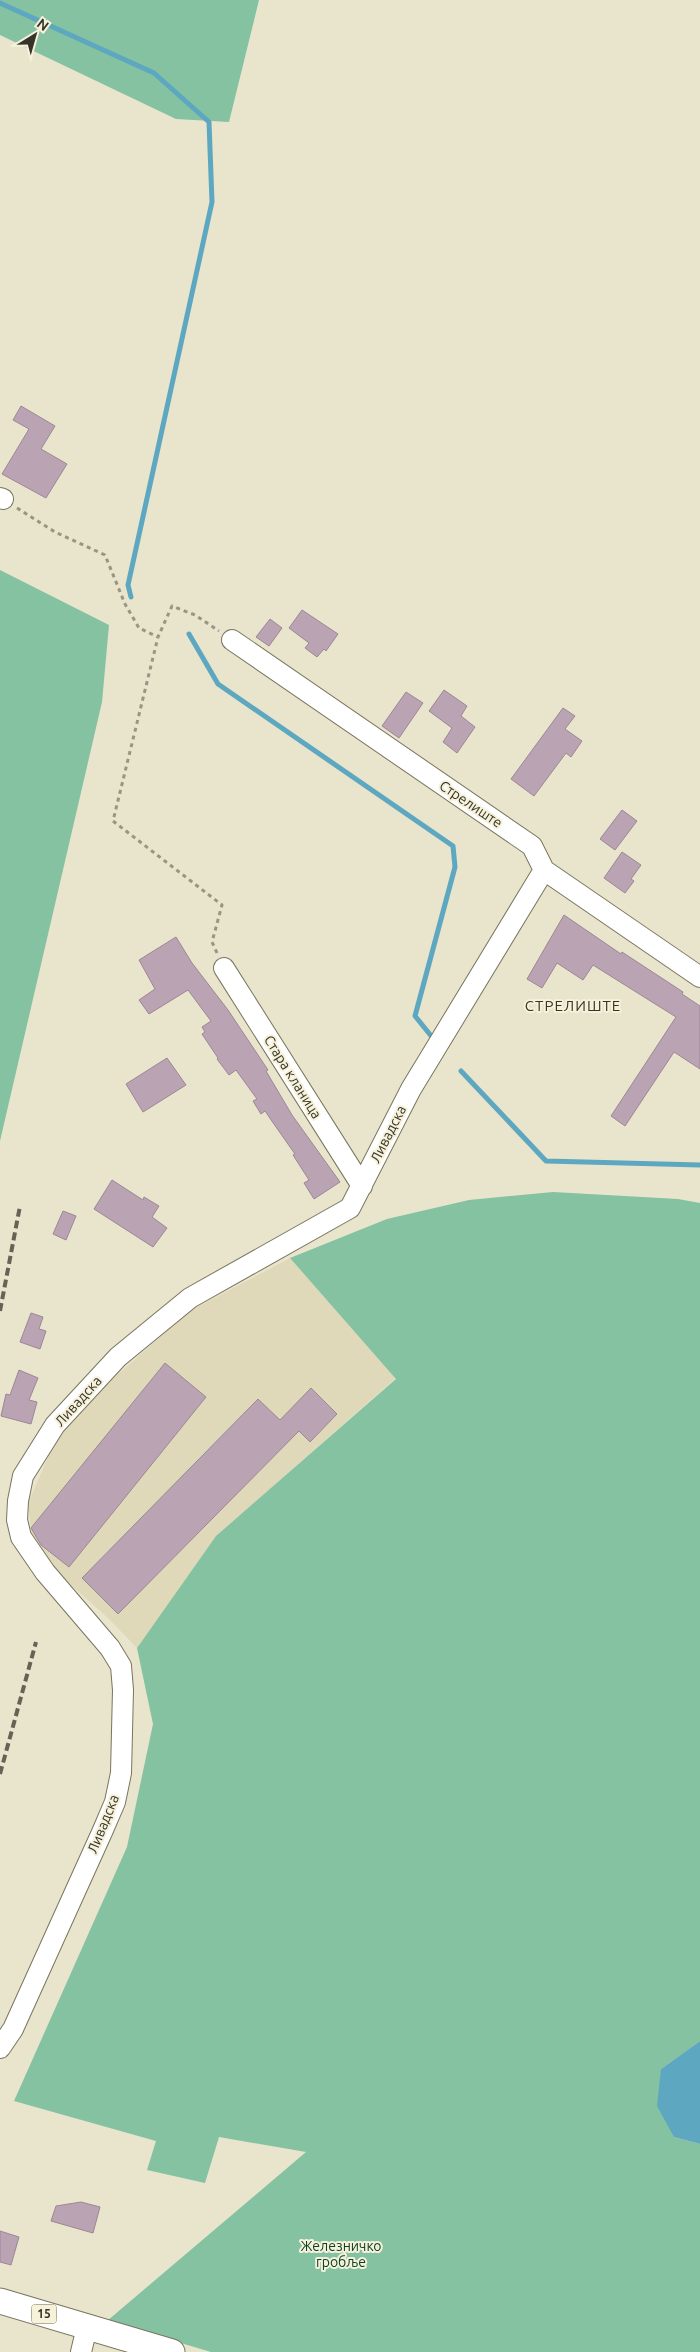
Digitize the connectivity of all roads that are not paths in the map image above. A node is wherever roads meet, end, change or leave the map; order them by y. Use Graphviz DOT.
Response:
graph roads {
  1 [pos="232,640"];
  2 [pos="544,870"];
  3 [pos="224,968"];
  4 [pos="700,977"];
  5 [pos="362,1186"];
  6 [pos="0,2048"];
  7 [pos="0,2301"];
  8 [pos="87,2327"];
  9 [pos="82,2352"];
  10 [pos="172,2352"];
  1 -- 2 [label="street, Стрелиште"];
  2 -- 4 [label="street, Стрелиште"];
  2 -- 5 [label="street, Ливадска"];
  3 -- 5 [label="street, Стара кланица"];
  5 -- 6 [label="street, Ливадска"];
  7 -- 8 [label="main road, 15"];
  8 -- 9 [label="street"];
  8 -- 10 [label="main road, 15"];
}
